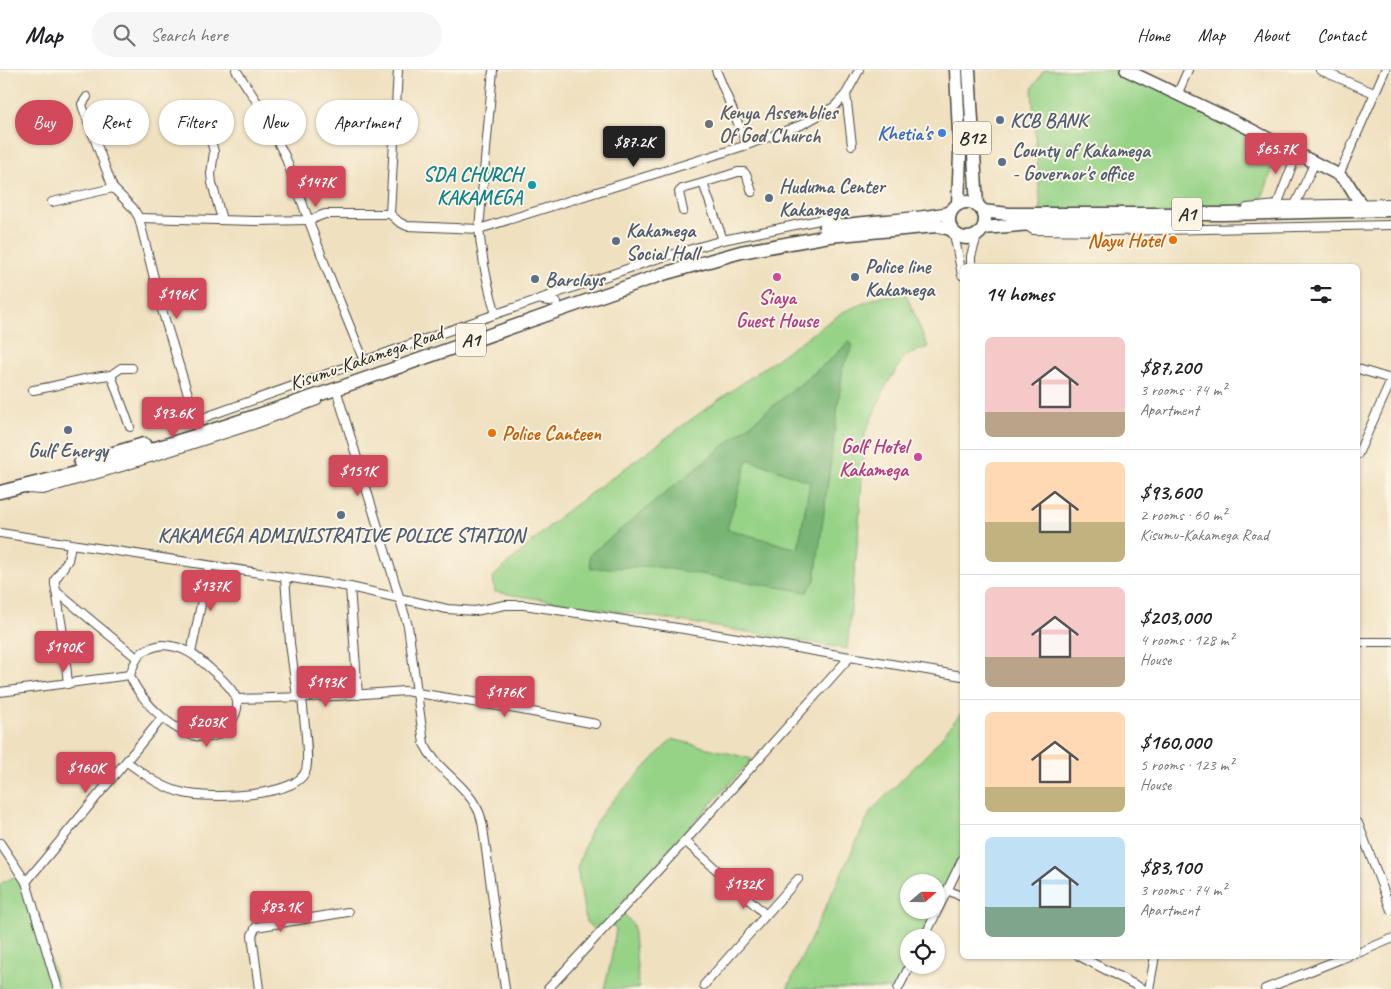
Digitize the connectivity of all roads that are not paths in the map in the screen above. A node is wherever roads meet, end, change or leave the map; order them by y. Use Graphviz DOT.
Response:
graph roads {
  1 [pos="236,70"];
  2 [pos="398,70"];
  3 [pos="493,70"];
  4 [pos="716,70"];
  5 [pos="860,70"];
  6 [pos="956,70"];
  7 [pos="969,70"];
  8 [pos="1126,70"];
  9 [pos="1188,70"];
  10 [pos="1320,70"];
  11 [pos="1385,70"];
  12 [pos="1374,93"];
  13 [pos="846,94"];
  14 [pos="1177,95"];
  15 [pos="88,97"];
  16 [pos="212,145"];
  17 [pos="747,145"];
  18 [pos="852,145"];
  19 [pos="1297,153"];
  20 [pos="960,155"];
  21 [pos="974,155"];
  22 [pos="1315,162"];
  23 [pos="1339,175"];
  24 [pos="703,183"];
  25 [pos="113,188"];
  26 [pos="752,192"];
  27 [pos="52,202"];
  28 [pos="1360,203"];
  29 [pos="1391,203"];
  30 [pos="1277,205"];
  31 [pos="1295,205"];
  32 [pos="980,208"];
  33 [pos="954,209"];
  34 [pos="1391,210"];
  35 [pos="683,211"];
  36 [pos="390,214"];
  37 [pos="1223,214"];
  38 [pos="139,218"];
  39 [pos="1391,218"];
  40 [pos="222,220"];
  41 [pos="309,220"];
  42 [pos="1023,224"];
  43 [pos="1391,225"];
  44 [pos="842,226"];
  45 [pos="479,229"];
  46 [pos="952,231"];
  47 [pos="980,232"];
  48 [pos="723,240"];
  49 [pos="971,264"];
  50 [pos="960,266"];
  51 [pos="540,299"];
  52 [pos="557,302"];
  53 [pos="496,314"];
  54 [pos="364,361"];
  55 [pos="132,368"];
  56 [pos="1360,370"];
  57 [pos="111,375"];
  58 [pos="1391,380"];
  59 [pos="336,389"];
  60 [pos="32,390"];
  61 [pos="1390,390"];
  62 [pos="198,424"];
  63 [pos="130,427"];
  64 [pos="1360,444"];
  65 [pos="3,488"];
  66 [pos="0,533"];
  67 [pos="72,545"];
  68 [pos="210,566"];
  69 [pos="285,578"];
  70 [pos="350,587"];
  71 [pos="57,592"];
  72 [pos="401,599"];
  73 [pos="1360,642"];
  74 [pos="1391,642"];
  75 [pos="192,653"];
  76 [pos="137,658"];
  77 [pos="849,658"];
  78 [pos="130,675"];
  79 [pos="960,676"];
  80 [pos="68,684"];
  81 [pos="0,692"];
  82 [pos="417,694"];
  83 [pos="358,695"];
  84 [pos="299,697"];
  85 [pos="237,699"];
  86 [pos="162,718"];
  87 [pos="596,724"];
  88 [pos="128,762"];
  89 [pos="1360,828"];
  90 [pos="685,840"];
  91 [pos="0,843"];
  92 [pos="960,864"];
  93 [pos="798,879"];
  94 [pos="26,882"];
  95 [pos="948,890"];
  96 [pos="960,896"];
  97 [pos="1391,910"];
  98 [pos="348,912"];
  99 [pos="766,915"];
  100 [pos="928,929"];
  101 [pos="1391,939"];
  102 [pos="1360,951"];
  103 [pos="1084,959"];
  104 [pos="1155,959"];
  105 [pos="1340,959"];
  106 [pos="906,974"];
  107 [pos="704,985"];
  108 [pos="58,989"];
  109 [pos="259,989"];
  110 [pos="505,989"];
  111 [pos="548,989"];
  112 [pos="898,989"];
  113 [pos="1143,989"];
  114 [pos="1149,989"];
  115 [pos="1265,989"];
  1 -- 41 [label="street"];
  2 -- 36 [label="street"];
  3 -- 45 [label="street"];
  4 -- 17 [label="street"];
  5 -- 13 [label="street"];
  6 -- 20 [label="highway, B12"];
  7 -- 21 [label="highway, B12"];
  8 -- 14 [label="main road"];
  9 -- 14 [label="street"];
  10 -- 12 [label="street"];
  11 -- 12 [label="street"];
  12 -- 23 [label="street"];
  13 -- 17 [label="street"];
  13 -- 18 [label="street"];
  14 -- 19 [label="main road"];
  15 -- 25 [label="street"];
  16 -- 40 [label="street"];
  17 -- 45 [label="street"];
  19 -- 22 [label="main road"];
  19 -- 30 [label="street"];
  20 -- 21 [label="highway"];
  20 -- 33 [label="highway, B12"];
  21 -- 32 [label="highway, B12"];
  22 -- 23 [label="main road"];
  22 -- 31 [label="street"];
  23 -- 28 [label="main road"];
  24 -- 26 [label="street"];
  24 -- 35 [label="street"];
  24 -- 48 [label="street"];
  25 -- 27 [label="street"];
  25 -- 38 [label="street"];
  28 -- 29 [label="street"];
  28 -- 31 [label="street"];
  30 -- 31 [label="street"];
  30 -- 37 [label="street"];
  32 -- 33 [label="highway"];
  32 -- 37 [label="highway, A1"];
  32 -- 47 [label="highway"];
  33 -- 44 [label="highway, Kisumu-Kakamega Road / A1"];
  33 -- 46 [label="highway"];
  34 -- 37 [label="highway, A1"];
  36 -- 41 [label="street"];
  36 -- 45 [label="street"];
  38 -- 40 [label="street"];
  38 -- 62 [label="street"];
  39 -- 42 [label="highway, A1"];
  40 -- 41 [label="street"];
  41 -- 54 [label="street"];
  42 -- 43 [label="street"];
  42 -- 47 [label="highway, A1"];
  44 -- 48 [label="street"];
  44 -- 52 [label="highway, Kisumu-Kakamega Road / A1"];
  45 -- 53 [label="street"];
  46 -- 47 [label="highway"];
  46 -- 50 [label="street"];
  46 -- 59 [label="highway, Kisumu-Kakamega Road / A1"];
  47 -- 49 [label="street"];
  48 -- 51 [label="street"];
  51 -- 52 [label="street"];
  51 -- 53 [label="street"];
  52 -- 62 [label="highway, Kisumu-Kakamega Road / A1"];
  53 -- 54 [label="street"];
  54 -- 62 [label="street"];
  55 -- 57 [label="street"];
  56 -- 58 [label="street"];
  57 -- 60 [label="street"];
  57 -- 63 [label="street"];
  58 -- 61 [label="street"];
  59 -- 65 [label="highway, Kisumu-Kakamega Road / A1"];
  59 -- 72 [label="street"];
  61 -- 64 [label="street"];
  62 -- 65 [label="highway, Kisumu-Kakamega Road / A1"];
  66 -- 67 [label="street"];
  67 -- 68 [label="street"];
  67 -- 71 [label="street"];
  68 -- 69 [label="street"];
  68 -- 75 [label="street"];
  69 -- 70 [label="street"];
  69 -- 84 [label="street"];
  70 -- 72 [label="street"];
  70 -- 83 [label="street"];
  71 -- 76 [label="street"];
  71 -- 80 [label="street"];
  72 -- 77 [label="street"];
  72 -- 82 [label="street"];
  73 -- 74 [label="street"];
  75 -- 76 [label="street"];
  75 -- 85 [label="street"];
  76 -- 78 [label="street"];
  77 -- 79 [label="street"];
  77 -- 90 [label="street"];
  78 -- 80 [label="street"];
  78 -- 86 [label="street"];
  80 -- 81 [label="street"];
  82 -- 83 [label="street"];
  82 -- 87 [label="street"];
  82 -- 110 [label="street"];
  83 -- 84 [label="street"];
  84 -- 85 [label="street"];
  84 -- 88 [label="street"];
  85 -- 86 [label="street"];
  86 -- 88 [label="street"];
  88 -- 94 [label="street"];
  89 -- 97 [label="street"];
  90 -- 99 [label="street"];
  90 -- 111 [label="street"];
  91 -- 94 [label="street"];
  92 -- 95 [label="street"];
  93 -- 99 [label="street"];
  94 -- 108 [label="street"];
  95 -- 96 [label="street"];
  95 -- 100 [label="street"];
  98 -- 109 [label="street"];
  99 -- 107 [label="street"];
  101 -- 102 [label="street"];
  103 -- 113 [label="street"];
  104 -- 114 [label="street"];
  105 -- 115 [label="street"];
  106 -- 112 [label="street"];
}
